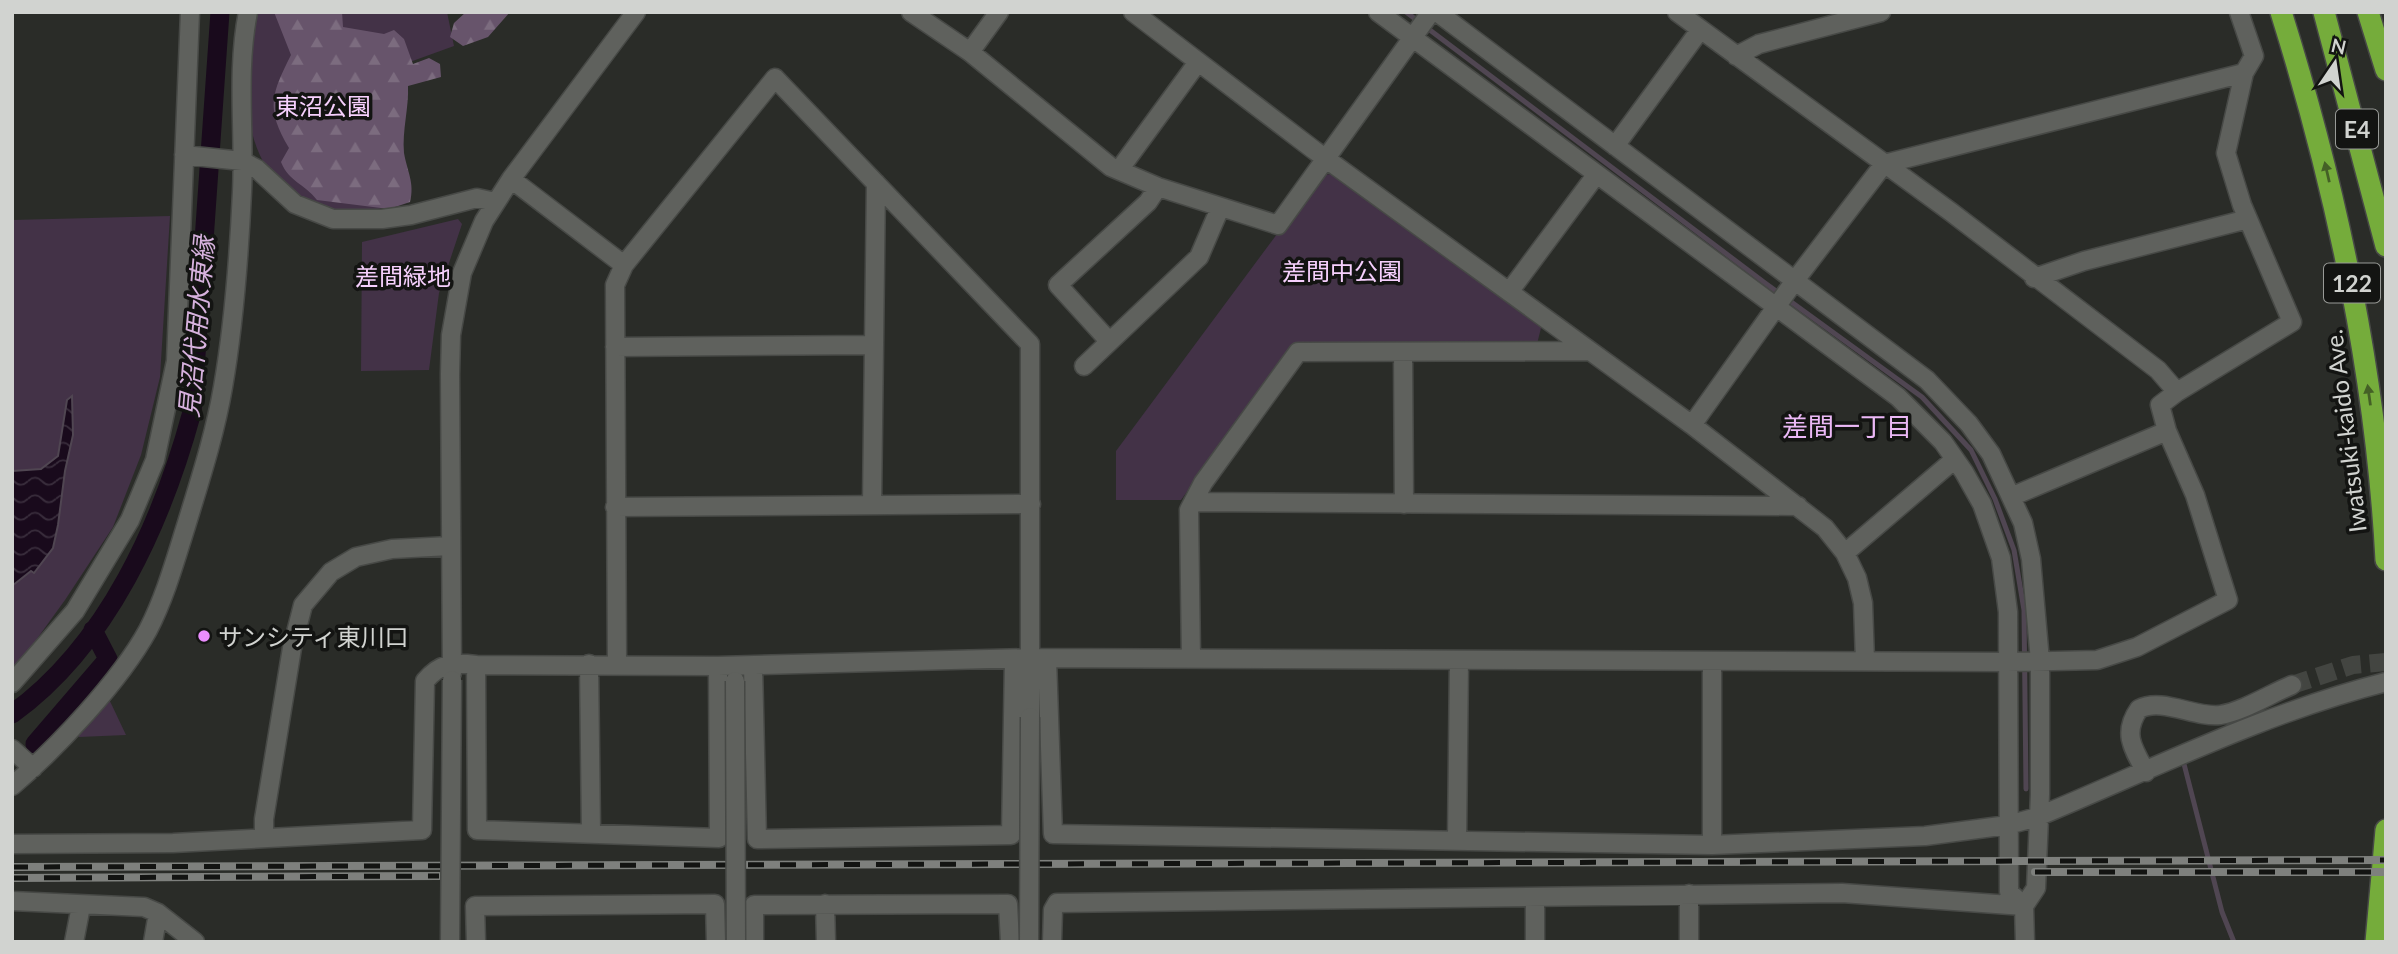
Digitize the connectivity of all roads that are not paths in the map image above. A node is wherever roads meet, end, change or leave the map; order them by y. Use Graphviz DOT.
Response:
graph roads {
  1 [pos="190,12"];
  2 [pos="248,12"];
  3 [pos="636,12"];
  4 [pos="911,12"];
  5 [pos="999,12"];
  6 [pos="1133,12"];
  7 [pos="1378,12"];
  8 [pos="1431,12"];
  9 [pos="1437,12"];
  10 [pos="1677,12"];
  11 [pos="1881,12"];
  12 [pos="2239,12"];
  13 [pos="2281,12"];
  14 [pos="2324,12"];
  15 [pos="2368,12"];
  16 [pos="1700,30"];
  17 [pos="1411,37"];
  18 [pos="970,52"];
  19 [pos="1736,56"];
  20 [pos="1198,62"];
  21 [pos="2386,70"];
  22 [pos="2244,73"];
  23 [pos="1615,146"];
  24 [pos="189,155"];
  25 [pos="233,159"];
  26 [pos="1326,159"];
  27 [pos="1884,164"];
  28 [pos="1119,170"];
  29 [pos="1597,174"];
  30 [pos="511,179"];
  31 [pos="876,183"];
  32 [pos="1158,187"];
  33 [pos="495,202"];
  34 [pos="1220,208"];
  35 [pos="2248,219"];
  36 [pos="2386,246"];
  37 [pos="624,265"];
  38 [pos="2034,278"];
  39 [pos="1796,279"];
  40 [pos="1509,292"];
  41 [pos="1776,307"];
  42 [pos="1108,341"];
  43 [pos="874,345"];
  44 [pos="615,347"];
  45 [pos="1589,351"];
  46 [pos="1404,352"];
  47 [pos="1084,366"];
  48 [pos="2177,392"];
  49 [pos="1692,425"];
  50 [pos="2167,431"];
  51 [pos="1955,459"];
  52 [pos="2012,496"];
  53 [pos="1193,502"];
  54 [pos="1031,504"];
  55 [pos="1404,504"];
  56 [pos="872,505"];
  57 [pos="1798,506"];
  58 [pos="615,507"];
  59 [pos="450,546"];
  60 [pos="1845,553"];
  61 [pos="2386,560"];
  62 [pos="1030,659"];
  63 [pos="1191,659"];
  64 [pos="1459,660"];
  65 [pos="1712,661"];
  66 [pos="1865,661"];
  67 [pos="2040,661"];
  68 [pos="2007,662"];
  69 [pos="589,664"];
  70 [pos="617,664"];
  71 [pos="475,666"];
  72 [pos="735,670"];
  73 [pos="452,671"];
  74 [pos="2386,682"];
  75 [pos="12,683"];
  76 [pos="2292,685"];
  77 [pos="12,750"];
  78 [pos="33,768"];
  79 [pos="2146,772"];
  80 [pos="12,786"];
  81 [pos="2037,817"];
  82 [pos="2008,825"];
  83 [pos="2386,830"];
  84 [pos="591,832"];
  85 [pos="264,837"];
  86 [pos="1457,841"];
  87 [pos="12,844"];
  88 [pos="1712,845"];
  89 [pos="1689,894"];
  90 [pos="1535,898"];
  91 [pos="12,901"];
  92 [pos="825,904"];
  93 [pos="81,906"];
  94 [pos="2024,906"];
  95 [pos="158,913"];
  96 [pos="74,942"];
  97 [pos="153,942"];
  98 [pos="195,942"];
  99 [pos="450,942"];
  100 [pos="476,942"];
  101 [pos="716,942"];
  102 [pos="736,942"];
  103 [pos="754,942"];
  104 [pos="825,942"];
  105 [pos="1010,942"];
  106 [pos="1029,942"];
  107 [pos="1052,942"];
  108 [pos="1535,942"];
  109 [pos="1689,942"];
  110 [pos="2025,942"];
  111 [pos="2376,942"];
  1 -- 24 [label="street"];
  2 -- 25 [label="street"];
  3 -- 30 [label="street"];
  4 -- 18 [label="street"];
  5 -- 18 [label="street"];
  6 -- 20 [label="street"];
  7 -- 17 [label="street"];
  8 -- 17 [label="street"];
  9 -- 23 [label="street"];
  10 -- 16 [label="street"];
  11 -- 19 [label="street"];
  12 -- 22 [label="street"];
  61 -- 13 [label="highway, Iwatsuki-kaido Ave. / 122, one-way"];
  14 -- 36 [label="highway, E4"];
  15 -- 21 [label="highway"];
  16 -- 19 [label="street"];
  16 -- 23 [label="street"];
  17 -- 26 [label="street"];
  17 -- 29 [label="street"];
  18 -- 28 [label="street"];
  19 -- 27 [label="street"];
  20 -- 26 [label="street"];
  20 -- 28 [label="street"];
  22 -- 27 [label="street"];
  22 -- 35 [label="street"];
  23 -- 39 [label="street"];
  24 -- 25 [label="street"];
  24 -- 75 [label="street"];
  25 -- 33 [label="street"];
  25 -- 78 [label="street"];
  26 -- 34 [label="street"];
  26 -- 40 [label="street"];
  27 -- 38 [label="street"];
  27 -- 39 [label="street"];
  28 -- 32 [label="street"];
  29 -- 40 [label="street"];
  29 -- 41 [label="street"];
  30 -- 33 [label="street"];
  30 -- 37 [label="street"];
  31 -- 37 [label="street"];
  31 -- 43 [label="street"];
  31 -- 54 [label="street"];
  32 -- 34 [label="street"];
  32 -- 42 [label="street"];
  33 -- 59 [label="street"];
  34 -- 42 [label="street"];
  35 -- 38 [label="street"];
  35 -- 48 [label="street"];
  37 -- 44 [label="street"];
  38 -- 48 [label="street"];
  39 -- 41 [label="street"];
  39 -- 52 [label="street"];
  40 -- 45 [label="street"];
  41 -- 49 [label="street"];
  41 -- 51 [label="street"];
  42 -- 47 [label="street"];
  43 -- 44 [label="street"];
  43 -- 56 [label="street"];
  44 -- 58 [label="street"];
  45 -- 46 [label="street"];
  45 -- 49 [label="street"];
  46 -- 53 [label="street"];
  46 -- 55 [label="street"];
  48 -- 50 [label="street"];
  49 -- 57 [label="street"];
  50 -- 52 [label="street"];
  50 -- 67 [label="street"];
  51 -- 60 [label="street"];
  51 -- 68 [label="street"];
  52 -- 67 [label="street"];
  53 -- 55 [label="street"];
  53 -- 63 [label="street"];
  54 -- 56 [label="street"];
  54 -- 62 [label="street"];
  55 -- 57 [label="street"];
  56 -- 58 [label="street"];
  57 -- 60 [label="street"];
  58 -- 70 [label="street"];
  59 -- 73 [label="street"];
  59 -- 85 [label="street"];
  60 -- 66 [label="street"];
  62 -- 63 [label="street"];
  62 -- 72 [label="street"];
  62 -- 72 [label="street"];
  62 -- 86 [label="street"];
  62 -- 106 [label="street, bridge"];
  63 -- 64 [label="street"];
  64 -- 65 [label="street"];
  64 -- 86 [label="street"];
  65 -- 66 [label="street"];
  65 -- 88 [label="street"];
  66 -- 68 [label="street"];
  67 -- 68 [label="street"];
  67 -- 81 [label="street"];
  68 -- 82 [label="street"];
  69 -- 70 [label="street"];
  69 -- 71 [label="street"];
  69 -- 84 [label="street"];
  70 -- 72 [label="street"];
  71 -- 73 [label="street"];
  71 -- 84 [label="street"];
  72 -- 84 [label="street"];
  72 -- 102 [label="street, bridge"];
  73 -- 85 [label="street"];
  73 -- 99 [label="street, bridge"];
  74 -- 79 [label="street"];
  76 -- 79 [label="street"];
  77 -- 78 [label="street"];
  78 -- 80 [label="street"];
  79 -- 81 [label="street"];
  81 -- 82 [label="street"];
  81 -- 94 [label="street"];
  82 -- 88 [label="street"];
  82 -- 94 [label="street"];
  83 -- 111 [label="highway"];
  85 -- 87 [label="street"];
  86 -- 88 [label="street"];
  89 -- 90 [label="street"];
  89 -- 94 [label="street"];
  89 -- 109 [label="street"];
  90 -- 107 [label="street"];
  90 -- 108 [label="street"];
  91 -- 93 [label="street"];
  92 -- 103 [label="street"];
  92 -- 104 [label="street"];
  92 -- 105 [label="street"];
  93 -- 95 [label="street"];
  93 -- 96 [label="street"];
  94 -- 110 [label="street"];
  95 -- 97 [label="street"];
  95 -- 98 [label="street"];
  100 -- 101 [label="street"];
}
